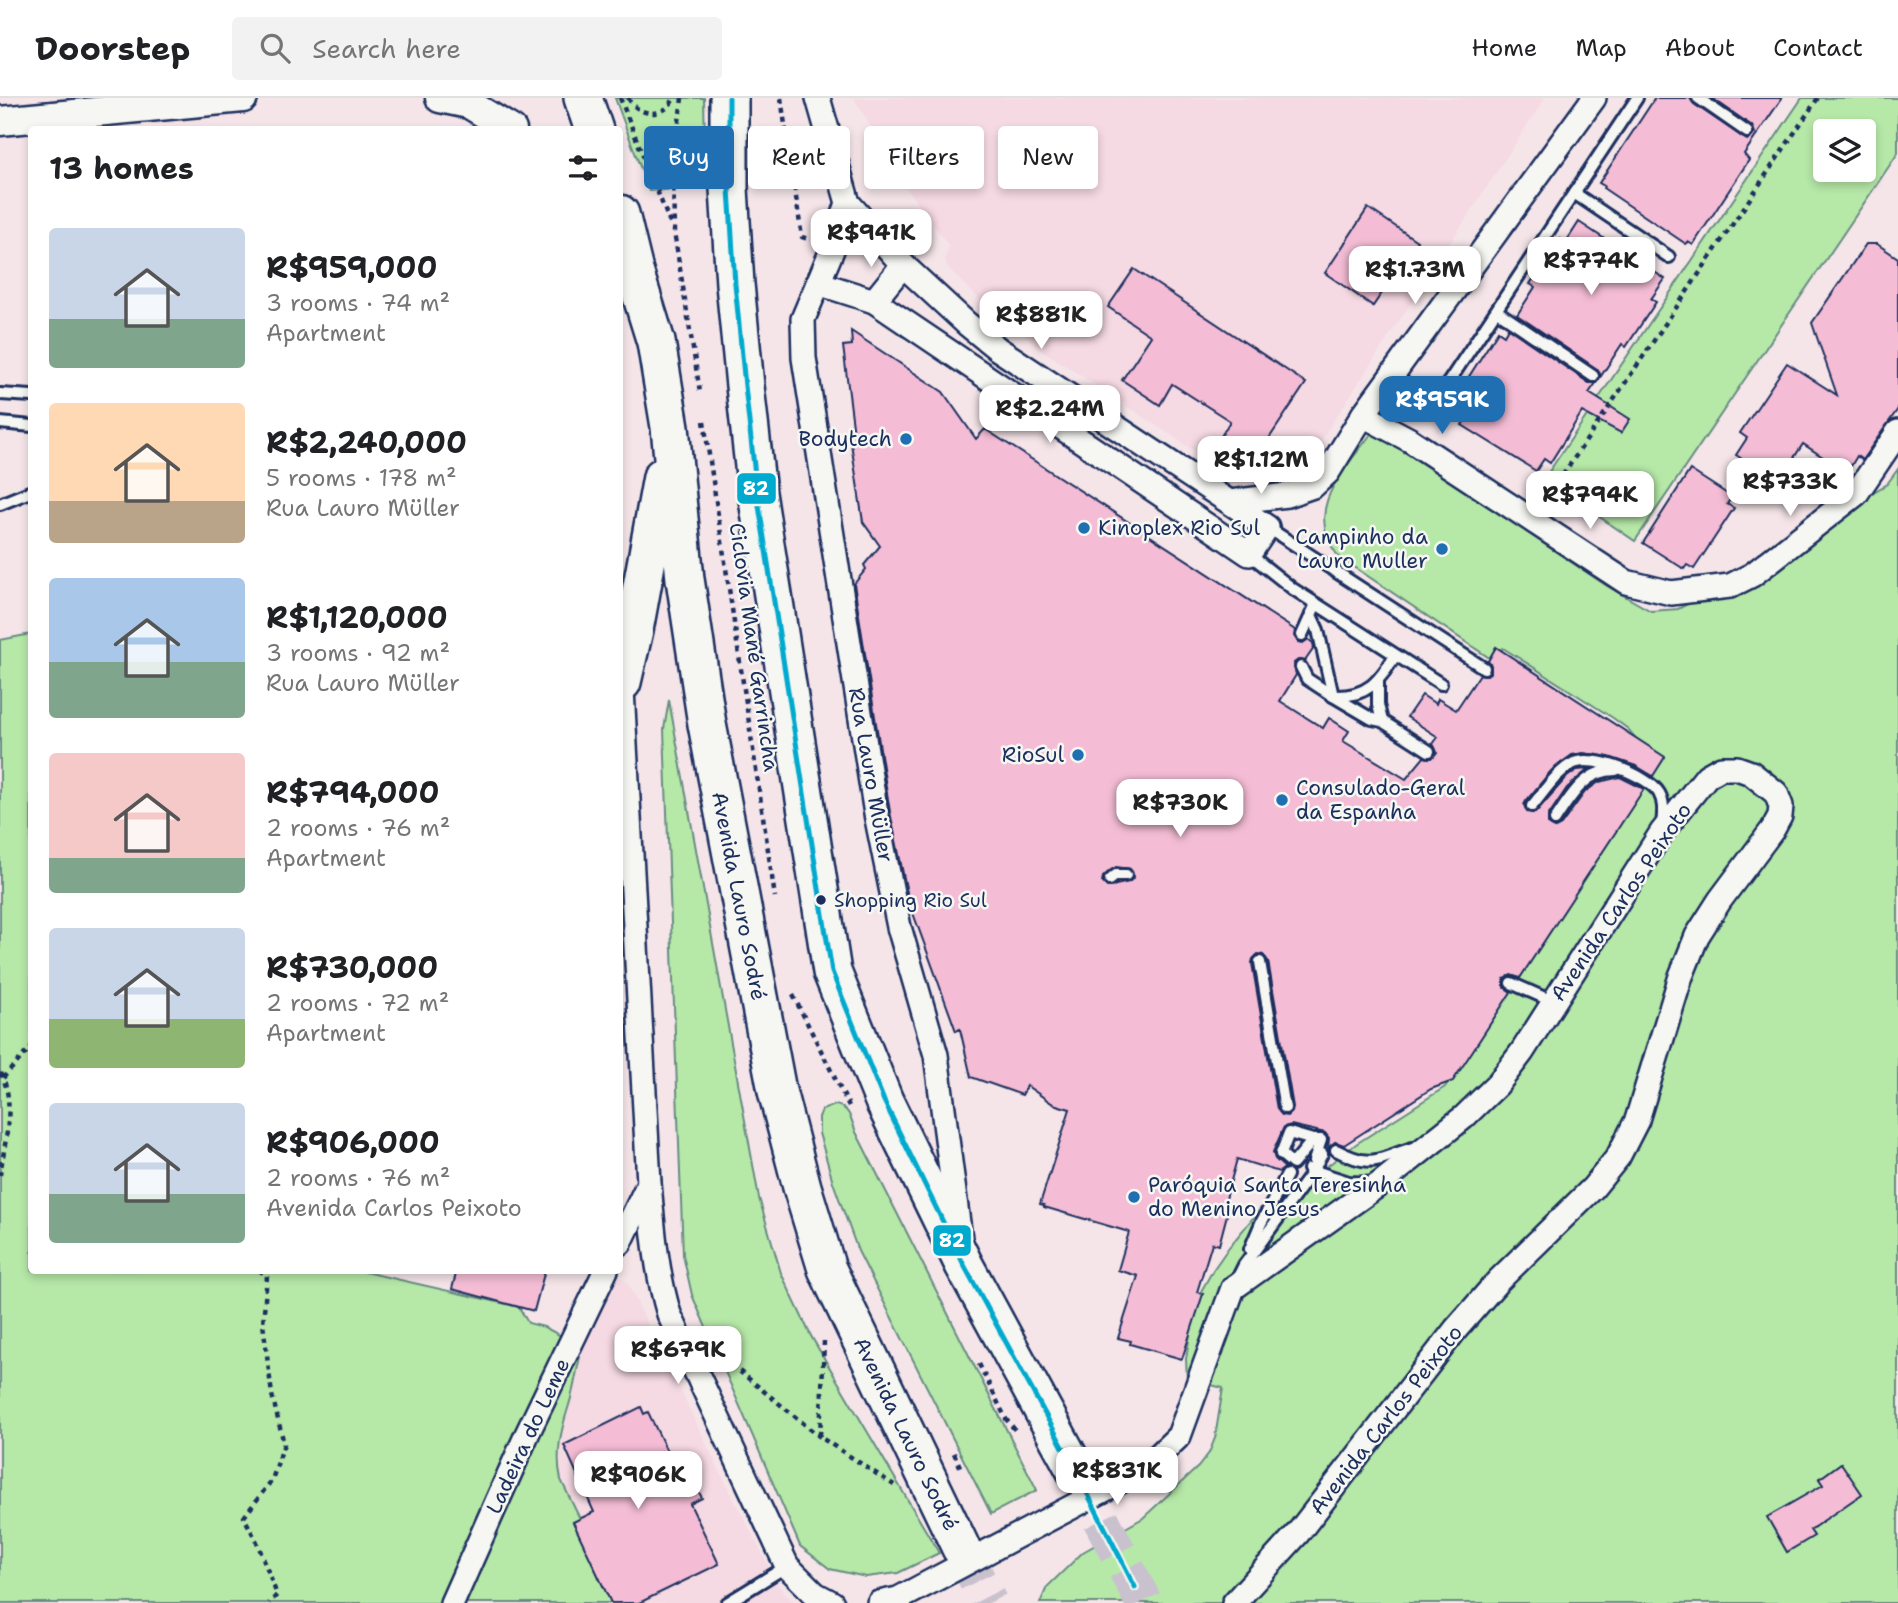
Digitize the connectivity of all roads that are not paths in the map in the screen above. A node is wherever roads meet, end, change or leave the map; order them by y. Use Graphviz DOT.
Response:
graph roads {
  1 [pos="243,98"];
  2 [pos="440,98"];
  3 [pos="583,98"];
  4 [pos="729,98"];
  5 [pos="818,98"];
  6 [pos="1594,98"];
  7 [pos="1637,98"];
  8 [pos="1698,98"];
  9 [pos="468,101"];
  10 [pos="0,121"];
  11 [pos="488,126"];
  12 [pos="506,126"];
  13 [pos="593,126"];
  14 [pos="1747,132"];
  15 [pos="1574,193"];
  16 [pos="848,202"];
  17 [pos="623,234"];
  18 [pos="1669,257"];
  19 [pos="627,261"];
  20 [pos="903,265"];
  21 [pos="818,283"];
  22 [pos="874,301"];
  23 [pos="1497,311"];
  24 [pos="1031,370"];
  25 [pos="1395,372"];
  26 [pos="1593,376"];
  27 [pos="0,394"];
  28 [pos="1015,395"];
  29 [pos="28,396"];
  30 [pos="1363,415"];
  31 [pos="0,423"];
  32 [pos="28,426"];
  33 [pos="670,427"];
  34 [pos="1898,432"];
  35 [pos="28,493"];
  36 [pos="1230,502"];
  37 [pos="0,504"];
  38 [pos="1267,527"];
  39 [pos="1249,554"];
  40 [pos="1316,604"];
  41 [pos="1311,615"];
  42 [pos="1301,635"];
  43 [pos="1395,656"];
  44 [pos="1301,667"];
  45 [pos="1484,668"];
  46 [pos="623,678"];
  47 [pos="1378,681"];
  48 [pos="1440,684"];
  49 [pos="1333,696"];
  50 [pos="623,701"];
  51 [pos="1382,721"];
  52 [pos="1429,751"];
  53 [pos="1623,770"];
  54 [pos="1532,806"];
  55 [pos="1555,820"];
  56 [pos="1662,832"];
  57 [pos="1126,875"];
  58 [pos="1110,880"];
  59 [pos="1260,962"];
  60 [pos="1511,983"];
  61 [pos="1554,1002"];
  62 [pos="1285,1108"];
  63 [pos="1321,1139"];
  64 [pos="1427,1147"];
  65 [pos="1336,1150"];
  66 [pos="1296,1161"];
  67 [pos="1315,1163"];
  68 [pos="1287,1175"];
  69 [pos="649,1183"];
  70 [pos="1381,1183"];
  71 [pos="623,1237"];
  72 [pos="964,1265"];
  73 [pos="1244,1265"];
  74 [pos="604,1274"];
  75 [pos="1233,1288"];
  76 [pos="1076,1471"];
  77 [pos="961,1548"];
  78 [pos="787,1566"];
  79 [pos="452,1603"];
  80 [pos="727,1603"];
  81 [pos="832,1603"];
  82 [pos="879,1603"];
  83 [pos="1234,1603"];
  1 -- 10 [label="street"];
  2 -- 9 [label="street"];
  3 -- 13 [label="highway"];
  4 -- 72 [label="highway"];
  5 -- 16 [label="street"];
  6 -- 25 [label="street"];
  7 -- 15 [label="lane"];
  8 -- 14 [label="lane"];
  9 -- 11 [label="street"];
  9 -- 12 [label="street"];
  15 -- 18 [label="lane"];
  15 -- 23 [label="lane"];
  16 -- 20 [label="street"];
  16 -- 21 [label="street, Rua Lauro Müller"];
  17 -- 19 [label="highway, Avenida Lauro Sodré"];
  19 -- 33 [label="highway, Avenida Lauro Sodré"];
  20 -- 22 [label="street"];
  20 -- 24 [label="street"];
  21 -- 22 [label="street"];
  21 -- 72 [label="street, Rua Lauro Müller"];
  22 -- 28 [label="street"];
  23 -- 25 [label="lane"];
  23 -- 26 [label="lane"];
  24 -- 28 [label="street"];
  24 -- 36 [label="street"];
  25 -- 30 [label="street"];
  27 -- 29 [label="lane"];
  28 -- 39 [label="street"];
  30 -- 34 [label="street"];
  30 -- 36 [label="street"];
  31 -- 32 [label="lane"];
  33 -- 46 [label="highway"];
  33 -- 77 [label="highway, Avenida Lauro Sodré"];
  35 -- 37 [label="lane"];
  36 -- 38 [label="street"];
  38 -- 39 [label="street"];
  38 -- 45 [label="lane"];
  39 -- 40 [label="lane"];
  40 -- 41 [label="lane"];
  40 -- 43 [label="lane"];
  41 -- 42 [label="lane"];
  41 -- 49 [label="lane"];
  43 -- 47 [label="lane"];
  43 -- 48 [label="lane"];
  44 -- 49 [label="lane"];
  47 -- 49 [label="lane"];
  47 -- 51 [label="lane"];
  49 -- 51 [label="lane"];
  50 -- 69 [label="street"];
  51 -- 52 [label="lane"];
  53 -- 54 [label="lane"];
  53 -- 55 [label="lane"];
  53 -- 56 [label="lane"];
  56 -- 61 [label="street, Avenida Carlos Peixoto"];
  56 -- 83 [label="street, Avenida Carlos Peixoto"];
  57 -- 58 [label="lane"];
  59 -- 62 [label="lane"];
  60 -- 61 [label="lane"];
  61 -- 64 [label="street, Avenida Carlos Peixoto"];
  63 -- 66 [label="lane"];
  63 -- 66 [label="lane"];
  63 -- 67 [label="lane"];
  64 -- 65 [label="lane"];
  64 -- 70 [label="street, Avenida Carlos Peixoto"];
  66 -- 67 [label="lane"];
  67 -- 70 [label="lane"];
  67 -- 73 [label="lane"];
  68 -- 73 [label="lane"];
  69 -- 71 [label="street"];
  69 -- 78 [label="street"];
  70 -- 75 [label="street, Avenida Carlos Peixoto"];
  72 -- 76 [label="highway"];
  73 -- 75 [label="lane"];
  74 -- 79 [label="street, Ladeira do Leme"];
  75 -- 82 [label="street"];
  78 -- 80 [label="lane"];
  78 -- 81 [label="street"];
}
